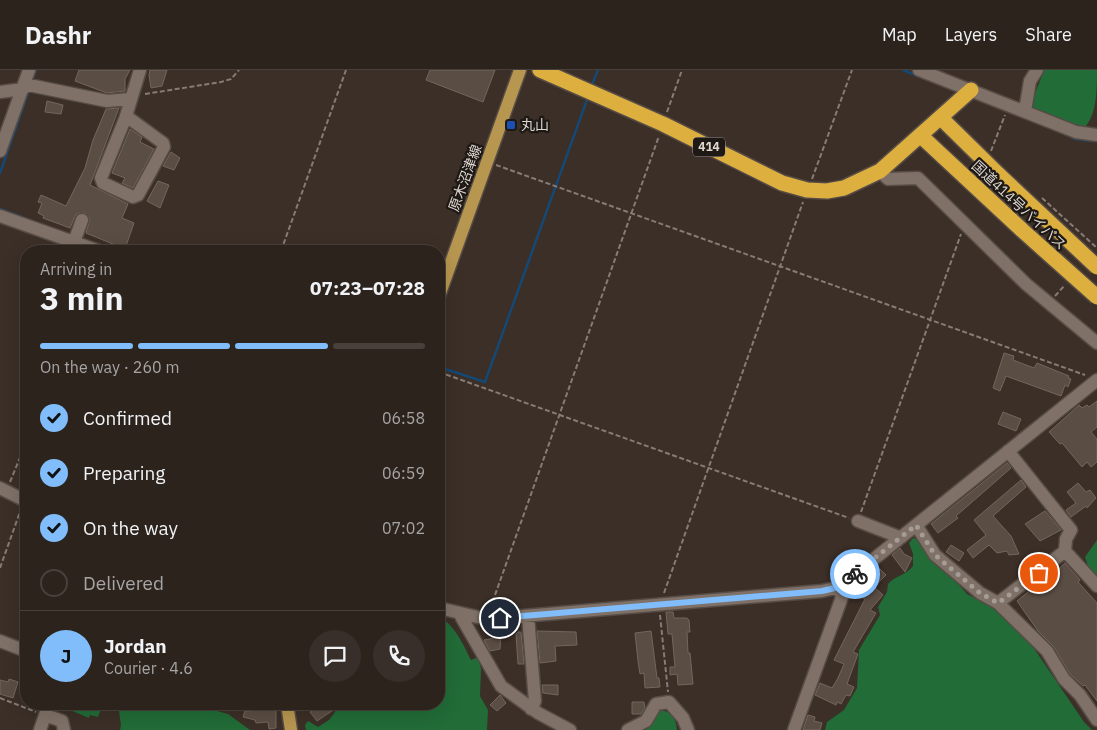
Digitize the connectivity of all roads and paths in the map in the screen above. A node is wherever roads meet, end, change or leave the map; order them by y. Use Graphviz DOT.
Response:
graph roads {
  1 [pos="29,70"];
  2 [pos="140,70"];
  3 [pos="239,70"];
  4 [pos="346,70"];
  5 [pos="520,70"];
  6 [pos="540,70"];
  7 [pos="682,70"];
  8 [pos="852,70"];
  9 [pos="919,70"];
  10 [pos="1037,70"];
  11 [pos="24,86"];
  12 [pos="971,90"];
  13 [pos="0,92"];
  14 [pos="130,99"];
  15 [pos="1009,104"];
  16 [pos="1025,111"];
  17 [pos="126,116"];
  18 [pos="941,118"];
  19 [pos="663,124"];
  20 [pos="1097,135"];
  21 [pos="921,136"];
  22 [pos="0,151"];
  23 [pos="991,151"];
  24 [pos="487,162"];
  25 [pos="880,171"];
  26 [pos="807,190"];
  27 [pos="1040,196"];
  28 [pos="631,214"];
  29 [pos="0,216"];
  30 [pos="82,220"];
  31 [pos="965,224"];
  32 [pos="74,242"];
  33 [pos="82,245"];
  34 [pos="283,245"];
  35 [pos="1097,248"];
  36 [pos="781,267"];
  37 [pos="1097,267"];
  38 [pos="445,279"];
  39 [pos="1097,297"];
  40 [pos="930,320"];
  41 [pos="1097,343"];
  42 [pos="445,374"];
  43 [pos="1093,383"];
  44 [pos="559,415"];
  45 [pos="1008,451"];
  46 [pos="20,455"];
  47 [pos="709,468"];
  48 [pos="3,489"];
  49 [pos="20,498"];
  50 [pos="20,514"];
  51 [pos="858,521"];
  52 [pos="916,525"];
  53 [pos="899,538"];
  54 [pos="1066,551"];
  55 [pos="0,568"];
  56 [pos="1097,586"];
  57 [pos="839,587"];
  58 [pos="998,603"];
  59 [pos="659,605"];
  60 [pos="445,610"];
  61 [pos="459,613"];
  62 [pos="528,616"];
  63 [pos="486,619"];
  64 [pos="0,641"];
  65 [pos="20,649"];
  66 [pos="0,698"];
  67 [pos="669,702"];
  68 [pos="20,703"];
  69 [pos="531,709"];
  70 [pos="47,710"];
  71 [pos="48,710"];
  72 [pos="288,710"];
  73 [pos="1097,720"];
  74 [pos="40,730"];
  75 [pos="64,730"];
  76 [pos="291,730"];
  77 [pos="570,730"];
  78 [pos="628,730"];
  79 [pos="688,730"];
  80 [pos="794,730"];
  1 -- 11 [label="street"];
  2 -- 14 [label="street"];
  3 -- 14 [label="path"];
  4 -- 34 [label="path"];
  5 -- 24 [label="main road, 原木沼津線"];
  6 -- 19 [label="highway, 414"];
  7 -- 19 [label="path"];
  8 -- 26 [label="path"];
  9 -- 12 [label="street"];
  10 -- 16 [label="street"];
  11 -- 13 [label="street"];
  11 -- 14 [label="street"];
  11 -- 22 [label="street"];
  12 -- 15 [label="street"];
  12 -- 18 [label="highway, 414"];
  14 -- 17 [label="street"];
  15 -- 16 [label="street"];
  15 -- 23 [label="path"];
  16 -- 20 [label="street"];
  17 -- 17 [label="street"];
  18 -- 21 [label="highway, 414"];
  18 -- 37 [label="highway, 国道414号バイパス, bridge"];
  19 -- 26 [label="highway, 414"];
  19 -- 28 [label="path"];
  21 -- 25 [label="highway, 414"];
  21 -- 39 [label="highway, 国道414号バイパス, bridge"];
  24 -- 28 [label="path"];
  24 -- 38 [label="main road, 原木沼津線"];
  25 -- 26 [label="highway, 414"];
  25 -- 31 [label="street"];
  26 -- 36 [label="path"];
  27 -- 35 [label="path"];
  28 -- 36 [label="path"];
  28 -- 44 [label="path"];
  29 -- 32 [label="street"];
  30 -- 32 [label="street"];
  31 -- 40 [label="path"];
  31 -- 41 [label="street"];
  32 -- 33 [label="street"];
  36 -- 40 [label="path"];
  36 -- 47 [label="path"];
  40 -- 43 [label="path"];
  40 -- 51 [label="path"];
  42 -- 44 [label="path"];
  43 -- 45 [label="street"];
  44 -- 47 [label="path"];
  44 -- 63 [label="path"];
  45 -- 52 [label="street"];
  45 -- 54 [label="street"];
  46 -- 48 [label="path"];
  47 -- 51 [label="path"];
  47 -- 59 [label="path"];
  48 -- 49 [label="street"];
  50 -- 55 [label="path"];
  51 -- 53 [label="street"];
  52 -- 53 [label="street"];
  52 -- 58 [label="street"];
  53 -- 57 [label="street"];
  54 -- 56 [label="street"];
  54 -- 58 [label="street"];
  57 -- 59 [label="street"];
  57 -- 80 [label="street"];
  58 -- 73 [label="street"];
  59 -- 62 [label="street"];
  59 -- 67 [label="path"];
  60 -- 61 [label="street"];
  61 -- 63 [label="street"];
  61 -- 69 [label="street"];
  62 -- 63 [label="street"];
  62 -- 69 [label="street"];
  64 -- 65 [label="street"];
  66 -- 68 [label="path"];
  67 -- 78 [label="street"];
  67 -- 79 [label="street"];
  69 -- 77 [label="street"];
  70 -- 74 [label="street"];
  71 -- 75 [label="street"];
  72 -- 76 [label="main road"];
}
